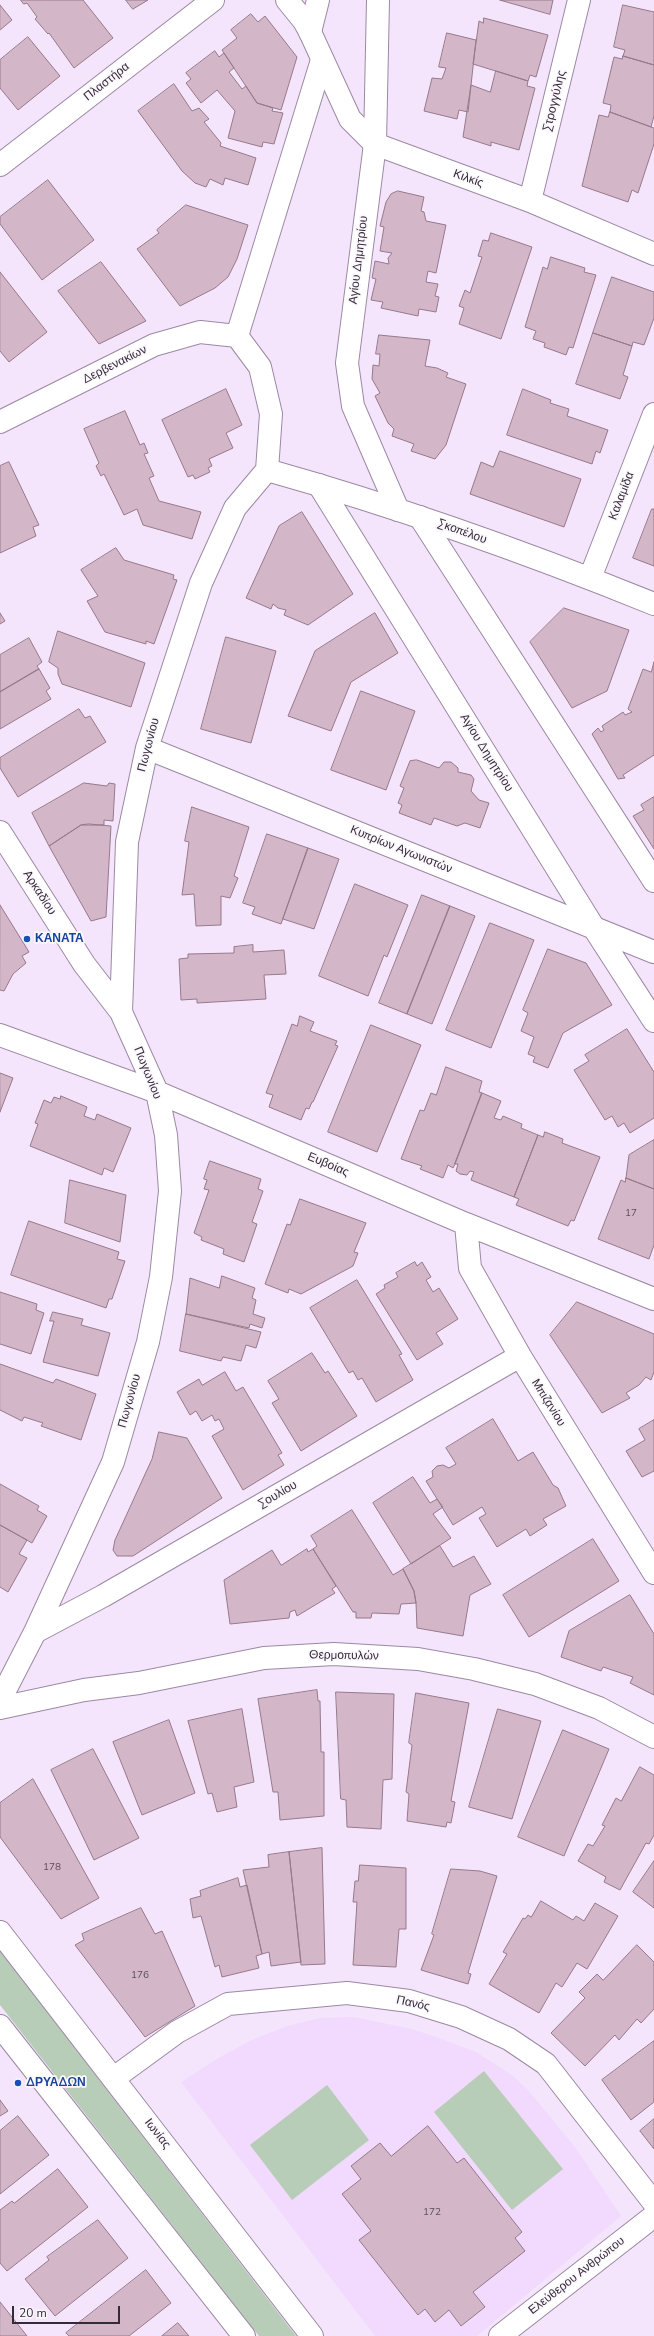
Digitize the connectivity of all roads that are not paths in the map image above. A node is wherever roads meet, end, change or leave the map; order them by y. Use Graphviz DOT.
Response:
graph roads {
  1 [pos="213,0"];
  2 [pos="287,0"];
  3 [pos="318,0"];
  4 [pos="378,0"];
  5 [pos="579,0"];
  6 [pos="310,32"];
  7 [pos="322,60"];
  8 [pos="375,144"];
  9 [pos="0,164"];
  10 [pos="530,202"];
  11 [pos="654,254"];
  12 [pos="237,336"];
  13 [pos="654,414"];
  14 [pos="0,422"];
  15 [pos="267,470"];
  16 [pos="319,484"];
  17 [pos="398,510"];
  18 [pos="420,518"];
  19 [pos="590,578"];
  20 [pos="654,604"];
  21 [pos="147,748"];
  22 [pos="0,832"];
  23 [pos="654,881"];
  24 [pos="594,928"];
  25 [pos="654,952"];
  26 [pos="121,1012"];
  27 [pos="654,1021"];
  28 [pos="0,1035"];
  29 [pos="157,1092"];
  30 [pos="466,1224"];
  31 [pos="654,1298"];
  32 [pos="520,1356"];
  33 [pos="654,1573"];
  34 [pos="35,1632"];
  35 [pos="0,1700"];
  36 [pos="0,1708"];
  37 [pos="654,1737"];
  38 [pos="0,1932"];
  39 [pos="0,2026"];
  40 [pos="114,2078"];
  41 [pos="654,2203"];
  42 [pos="654,2216"];
  43 [pos="244,2336"];
  44 [pos="312,2336"];
  45 [pos="500,2336"];
  1 -- 9 [label="street, Πλαστήρα"];
  2 -- 6 [label="street, Κιλκίς"];
  3 -- 6 [label="street"];
  4 -- 8 [label="street, Αγίου Δημητρίου"];
  5 -- 10 [label="street, Στρογγύλης"];
  6 -- 7 [label="street, Κιλκίς"];
  7 -- 8 [label="street, Κιλκίς"];
  7 -- 12 [label="street"];
  8 -- 10 [label="street, Κιλκίς"];
  8 -- 17 [label="street, Αγίου Δημητρίου"];
  10 -- 11 [label="street, Κιλκίς"];
  12 -- 14 [label="street, Δερβενακίων"];
  12 -- 15 [label="street"];
  13 -- 19 [label="street, Καλαμίδα"];
  15 -- 16 [label="street, Σκοπέλου"];
  15 -- 21 [label="street, Πωγωνίου"];
  16 -- 17 [label="street, Σκοπέλου"];
  16 -- 24 [label="street, Αγίου Δημητρίου"];
  17 -- 18 [label="street, Σκοπέλου"];
  18 -- 19 [label="street, Σκοπέλου"];
  18 -- 23 [label="street"];
  19 -- 20 [label="street, Σκοπέλου"];
  21 -- 24 [label="street, Κυπρίων Αγωνιστών"];
  21 -- 26 [label="street, Πωγωνίου"];
  22 -- 26 [label="street, Αρκαδίου"];
  24 -- 25 [label="street, Κυπρίων Αγωνιστών"];
  24 -- 27 [label="street, Αγίου Δημητρίου"];
  26 -- 29 [label="street, Πωγωνίου"];
  28 -- 29 [label="street, Ευβοίας"];
  29 -- 30 [label="street, Ευβοίας"];
  29 -- 34 [label="street, Πωγωνίου"];
  30 -- 31 [label="street, Ευβοίας"];
  30 -- 32 [label="street, Μπιζανίου"];
  32 -- 33 [label="street, Μπιζανίου"];
  32 -- 34 [label="street, Σουλίου"];
  34 -- 35 [label="street, Πωγωνίου"];
  36 -- 37 [label="street, Θερμοπυλών"];
  38 -- 40 [label="street, Ιωνίας"];
  39 -- 43 [label="street"];
  40 -- 41 [label="street, Πανός"];
  40 -- 44 [label="street, Ιωνίας"];
  42 -- 45 [label="street, Ελεύθερου Ανθρώπου"];
}
